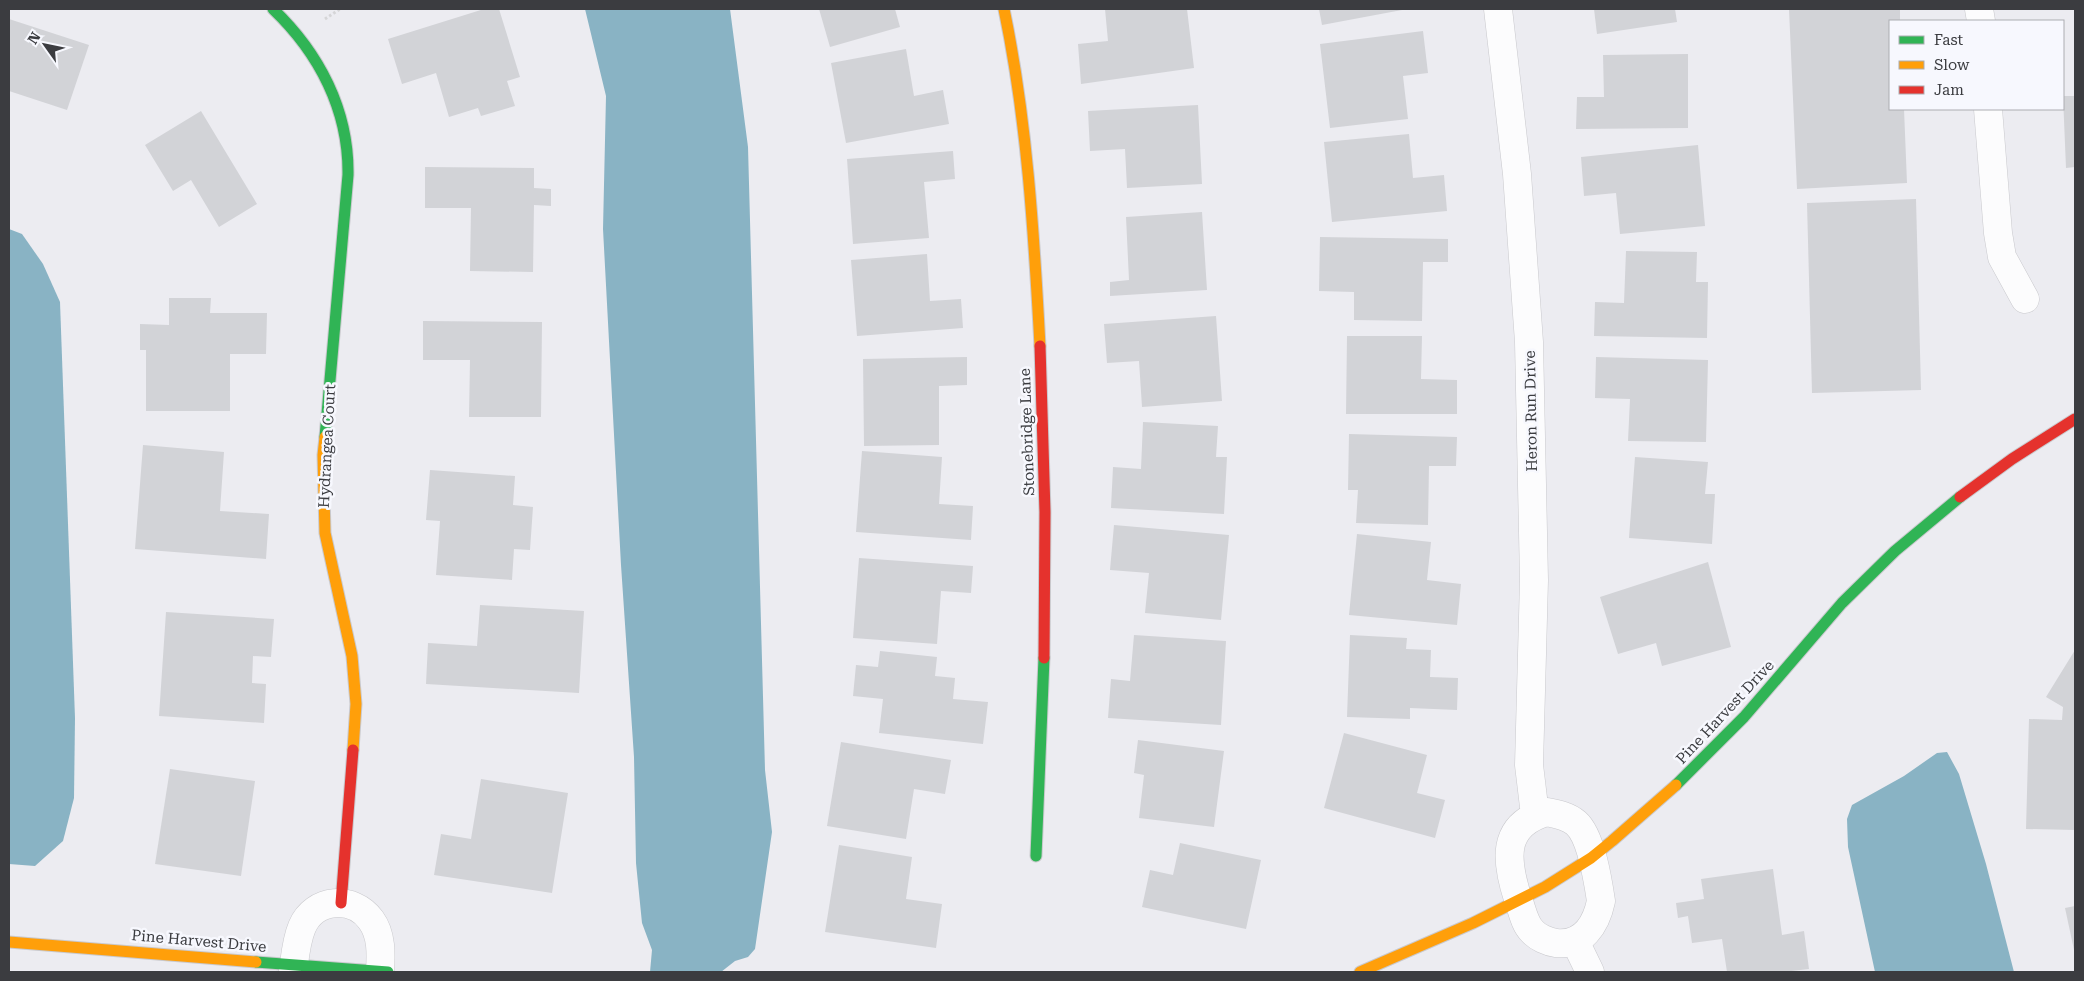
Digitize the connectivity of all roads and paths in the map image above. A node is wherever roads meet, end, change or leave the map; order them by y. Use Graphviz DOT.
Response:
graph roads {
  1 [pos="273,9"];
  2 [pos="1004,9"];
  3 [pos="1498,9"];
  4 [pos="1988,110"];
  5 [pos="2025,299"];
  6 [pos="2075,419"];
  7 [pos="1535,815"];
  8 [pos="1036,856"];
  9 [pos="1591,856"];
  10 [pos="1519,901"];
  11 [pos="341,903"];
  12 [pos="1575,941"];
  13 [pos="9,942"];
  14 [pos="294,968"];
  15 [pos="380,972"];
  16 [pos="388,972"];
  17 [pos="1360,972"];
  18 [pos="1590,972"];
  1 -- 11 [label="street, Hydrangea Court"];
  2 -- 8 [label="street, Stonebridge Lane"];
  3 -- 7 [label="street, Heron Run Drive"];
  4 -- 5 [label="street"];
  6 -- 9 [label="street, Pine Harvest Drive"];
  7 -- 9 [label="street"];
  7 -- 10 [label="street"];
  9 -- 10 [label="street, Pine Harvest Drive"];
  9 -- 12 [label="street"];
  10 -- 12 [label="street"];
  10 -- 17 [label="street, Pine Harvest Drive"];
  11 -- 14 [label="street"];
  11 -- 15 [label="street"];
  12 -- 18 [label="street"];
  13 -- 14 [label="street, Pine Harvest Drive"];
  14 -- 15 [label="street, Pine Harvest Drive"];
  15 -- 16 [label="street, Pine Harvest Drive"];
}
